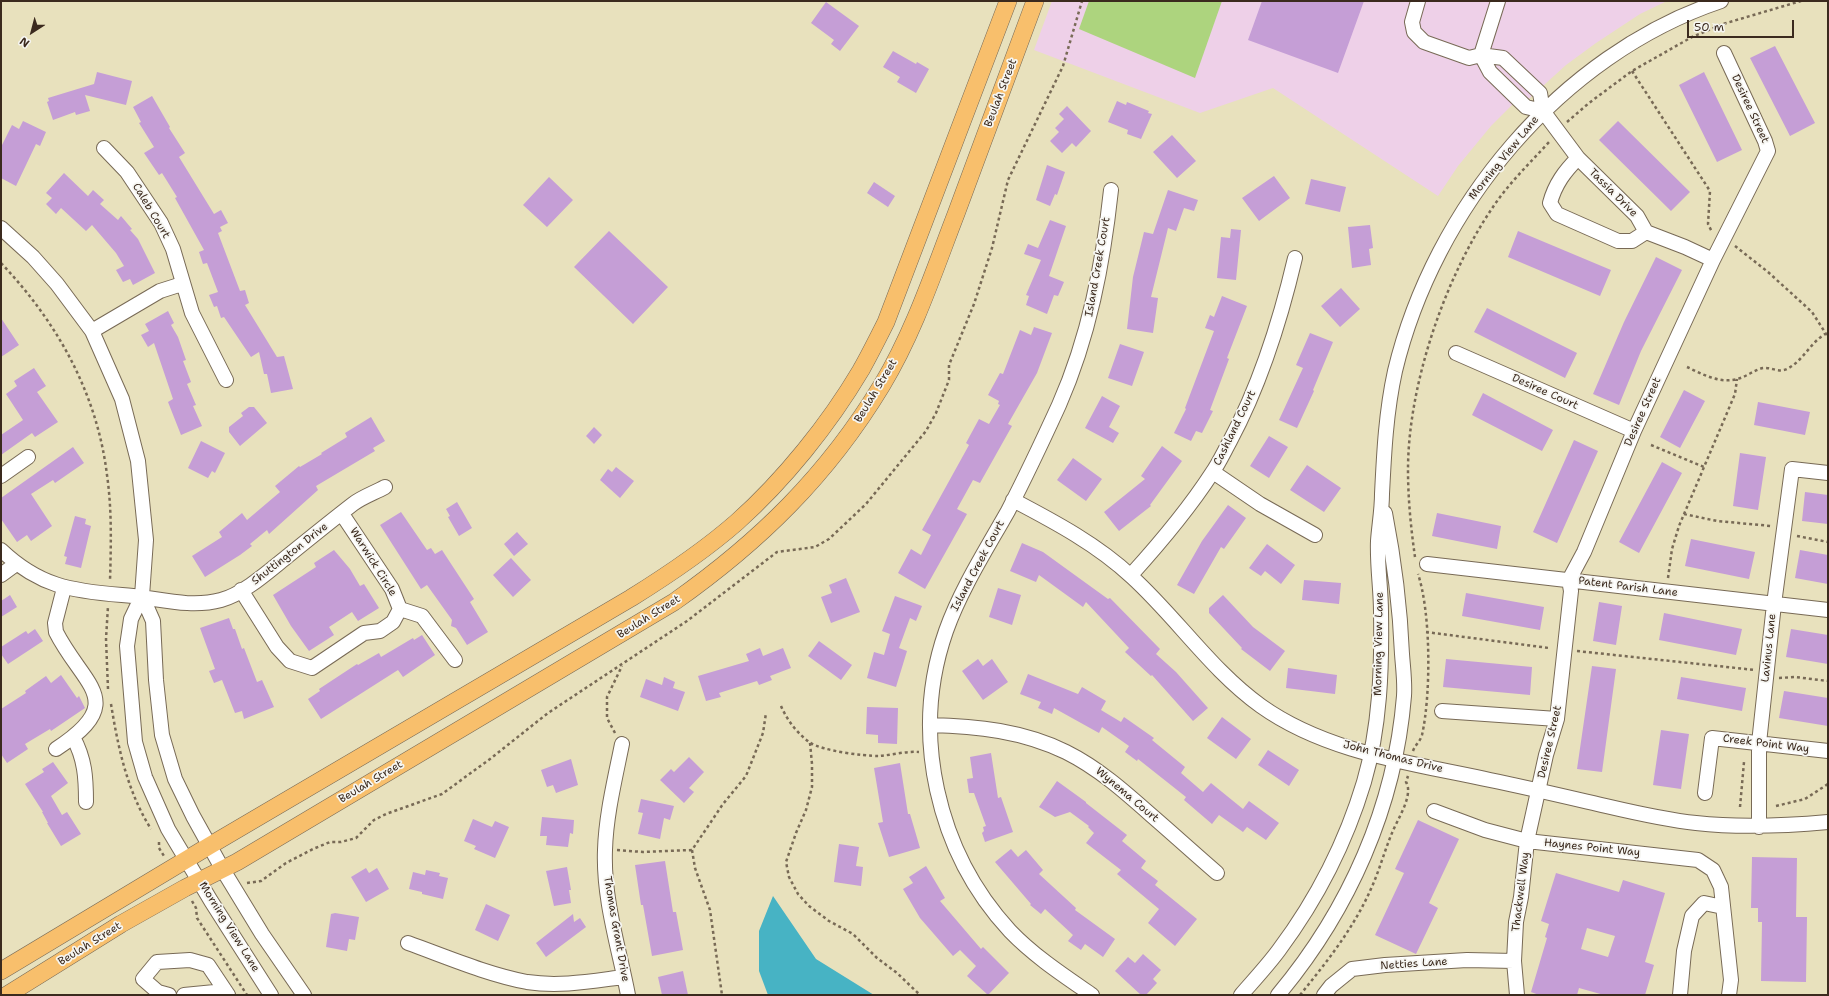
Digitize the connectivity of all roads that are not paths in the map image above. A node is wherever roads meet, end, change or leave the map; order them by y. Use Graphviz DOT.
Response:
graph roads {
  1 [pos="1008,1"];
  2 [pos="1035,1"];
  3 [pos="1418,1"];
  4 [pos="1498,1"];
  5 [pos="1721,1"];
  6 [pos="1724,53"];
  7 [pos="1481,55"];
  8 [pos="1543,111"];
  9 [pos="104,148"];
  10 [pos="1578,158"];
  11 [pos="1111,190"];
  12 [pos="1,228"];
  13 [pos="1646,232"];
  14 [pos="1294,258"];
  15 [pos="1713,260"];
  16 [pos="182,284"];
  17 [pos="92,331"];
  18 [pos="1456,352"];
  19 [pos="226,380"];
  20 [pos="1634,431"];
  21 [pos="28,457"];
  22 [pos="1213,472"];
  23 [pos="1828,473"];
  24 [pos="1,476"];
  25 [pos="385,488"];
  26 [pos="1382,496"];
  27 [pos="1013,500"];
  28 [pos="342,514"];
  29 [pos="1316,534"];
  30 [pos="1,550"];
  31 [pos="16,564"];
  32 [pos="1420,565"];
  33 [pos="1,575"];
  34 [pos="1131,576"];
  35 [pos="1569,580"];
  36 [pos="64,588"];
  37 [pos="241,590"];
  38 [pos="142,596"];
  39 [pos="1774,604"];
  40 [pos="400,609"];
  41 [pos="1828,610"];
  42 [pos="455,660"];
  43 [pos="1442,711"];
  44 [pos="1557,719"];
  45 [pos="930,725"];
  46 [pos="73,737"];
  47 [pos="1759,743"];
  48 [pos="622,744"];
  49 [pos="56,749"];
  50 [pos="1828,751"];
  51 [pos="1370,754"];
  52 [pos="1396,759"];
  53 [pos="1539,790"];
  54 [pos="1705,793"];
  55 [pos="86,802"];
  56 [pos="1434,811"];
  57 [pos="1828,822"];
  58 [pos="1759,827"];
  59 [pos="1527,841"];
  60 [pos="209,846"];
  61 [pos="186,860"];
  62 [pos="223,870"];
  63 [pos="1217,873"];
  64 [pos="199,881"];
  65 [pos="1724,907"];
  66 [pos="408,943"];
  67 [pos="1514,961"];
  68 [pos="1,971"];
  69 [pos="624,977"];
  70 [pos="226,993"];
  71 [pos="7,995"];
  72 [pos="169,995"];
  73 [pos="184,995"];
  74 [pos="271,995"];
  75 [pos="304,995"];
  76 [pos="628,995"];
  77 [pos="1092,995"];
  78 [pos="1241,995"];
  79 [pos="1278,995"];
  80 [pos="1324,995"];
  81 [pos="1518,995"];
  82 [pos="1680,995"];
  83 [pos="1729,995"];
  1 -- 60 [label="main road, Beulah Street"];
  2 -- 62 [label="main road, Beulah Street"];
  3 -- 7 [label="street"];
  4 -- 7 [label="street"];
  5 -- 8 [label="street, Morning View Lane"];
  6 -- 15 [label="street, Desiree Street"];
  7 -- 8 [label="street"];
  7 -- 8 [label="street"];
  8 -- 10 [label="street, Tassia Drive"];
  8 -- 26 [label="street, Morning View Lane"];
  9 -- 16 [label="street, Caleb Court"];
  10 -- 13 [label="street, Tassia Drive"];
  10 -- 13 [label="street"];
  11 -- 27 [label="street, Island Creek Court"];
  12 -- 17 [label="street"];
  13 -- 15 [label="street"];
  14 -- 22 [label="street, Cashland Court"];
  15 -- 20 [label="street, Desiree Street"];
  16 -- 17 [label="street"];
  16 -- 19 [label="street, Caleb Court"];
  17 -- 38 [label="street"];
  18 -- 20 [label="street, Desiree Court"];
  20 -- 35 [label="street, Desiree Street"];
  21 -- 24 [label="street"];
  22 -- 29 [label="street"];
  22 -- 34 [label="street, Cashland Court"];
  23 -- 39 [label="street, Lavinus Lane"];
  25 -- 28 [label="street, Shuttington Drive"];
  26 -- 51 [label="street, Morning View Lane"];
  26 -- 52 [label="street, Morning View Lane"];
  27 -- 34 [label="street, John Thomas Drive"];
  27 -- 45 [label="street, Island Creek Court"];
  28 -- 37 [label="street, Shuttington Drive"];
  28 -- 40 [label="street, Warwick Circle"];
  30 -- 31 [label="street, Shuttington Drive"];
  31 -- 33 [label="street"];
  31 -- 36 [label="street, Shuttington Drive"];
  32 -- 35 [label="street, Patent Parish Lane"];
  34 -- 51 [label="street, John Thomas Drive"];
  35 -- 39 [label="street, Patent Parish Lane"];
  35 -- 44 [label="street, Desiree Street"];
  36 -- 38 [label="street, Shuttington Drive"];
  36 -- 46 [label="street"];
  37 -- 38 [label="street, Shuttington Drive"];
  37 -- 40 [label="street, Warwick Circle"];
  38 -- 60 [label="street"];
  38 -- 61 [label="street, Morning View Lane"];
  39 -- 41 [label="street, Patent Parish Lane"];
  39 -- 47 [label="street, Lavinus Lane"];
  40 -- 42 [label="street"];
  43 -- 44 [label="street"];
  44 -- 53 [label="street, Desiree Street"];
  45 -- 63 [label="street, Wynema Court"];
  45 -- 77 [label="street, Island Creek Court"];
  46 -- 49 [label="street"];
  46 -- 55 [label="street"];
  47 -- 50 [label="street, Creek Point Way"];
  47 -- 54 [label="street, Creek Point Way"];
  47 -- 58 [label="street, Lavinus Lane"];
  48 -- 69 [label="street, Thomas Grant Drive"];
  51 -- 52 [label="street, John Thomas Drive"];
  51 -- 78 [label="street, Morning View Lane"];
  52 -- 53 [label="street, John Thomas Drive"];
  52 -- 79 [label="street, Morning View Lane"];
  53 -- 58 [label="street, John Thomas Drive"];
  53 -- 59 [label="street, Thackwell Way"];
  56 -- 59 [label="street, Haynes Point Way"];
  57 -- 58 [label="street, John Thomas Drive"];
  59 -- 65 [label="street, Haynes Point Way"];
  59 -- 67 [label="street, Thackwell Way"];
  60 -- 61 [label="main road, Beulah Street"];
  60 -- 62 [label="street"];
  61 -- 64 [label="street, Morning View Lane"];
  61 -- 68 [label="main road, Beulah Street"];
  62 -- 64 [label="main road, Beulah Street"];
  62 -- 75 [label="street"];
  64 -- 71 [label="main road, Beulah Street"];
  64 -- 74 [label="street, Morning View Lane"];
  65 -- 82 [label="street"];
  65 -- 83 [label="street, Haynes Point Way"];
  66 -- 69 [label="street"];
  67 -- 80 [label="street, Netties Lane"];
  67 -- 81 [label="street, Thackwell Way"];
  69 -- 76 [label="street, Thomas Grant Drive"];
  70 -- 72 [label="street"];
  70 -- 73 [label="street"];
}
